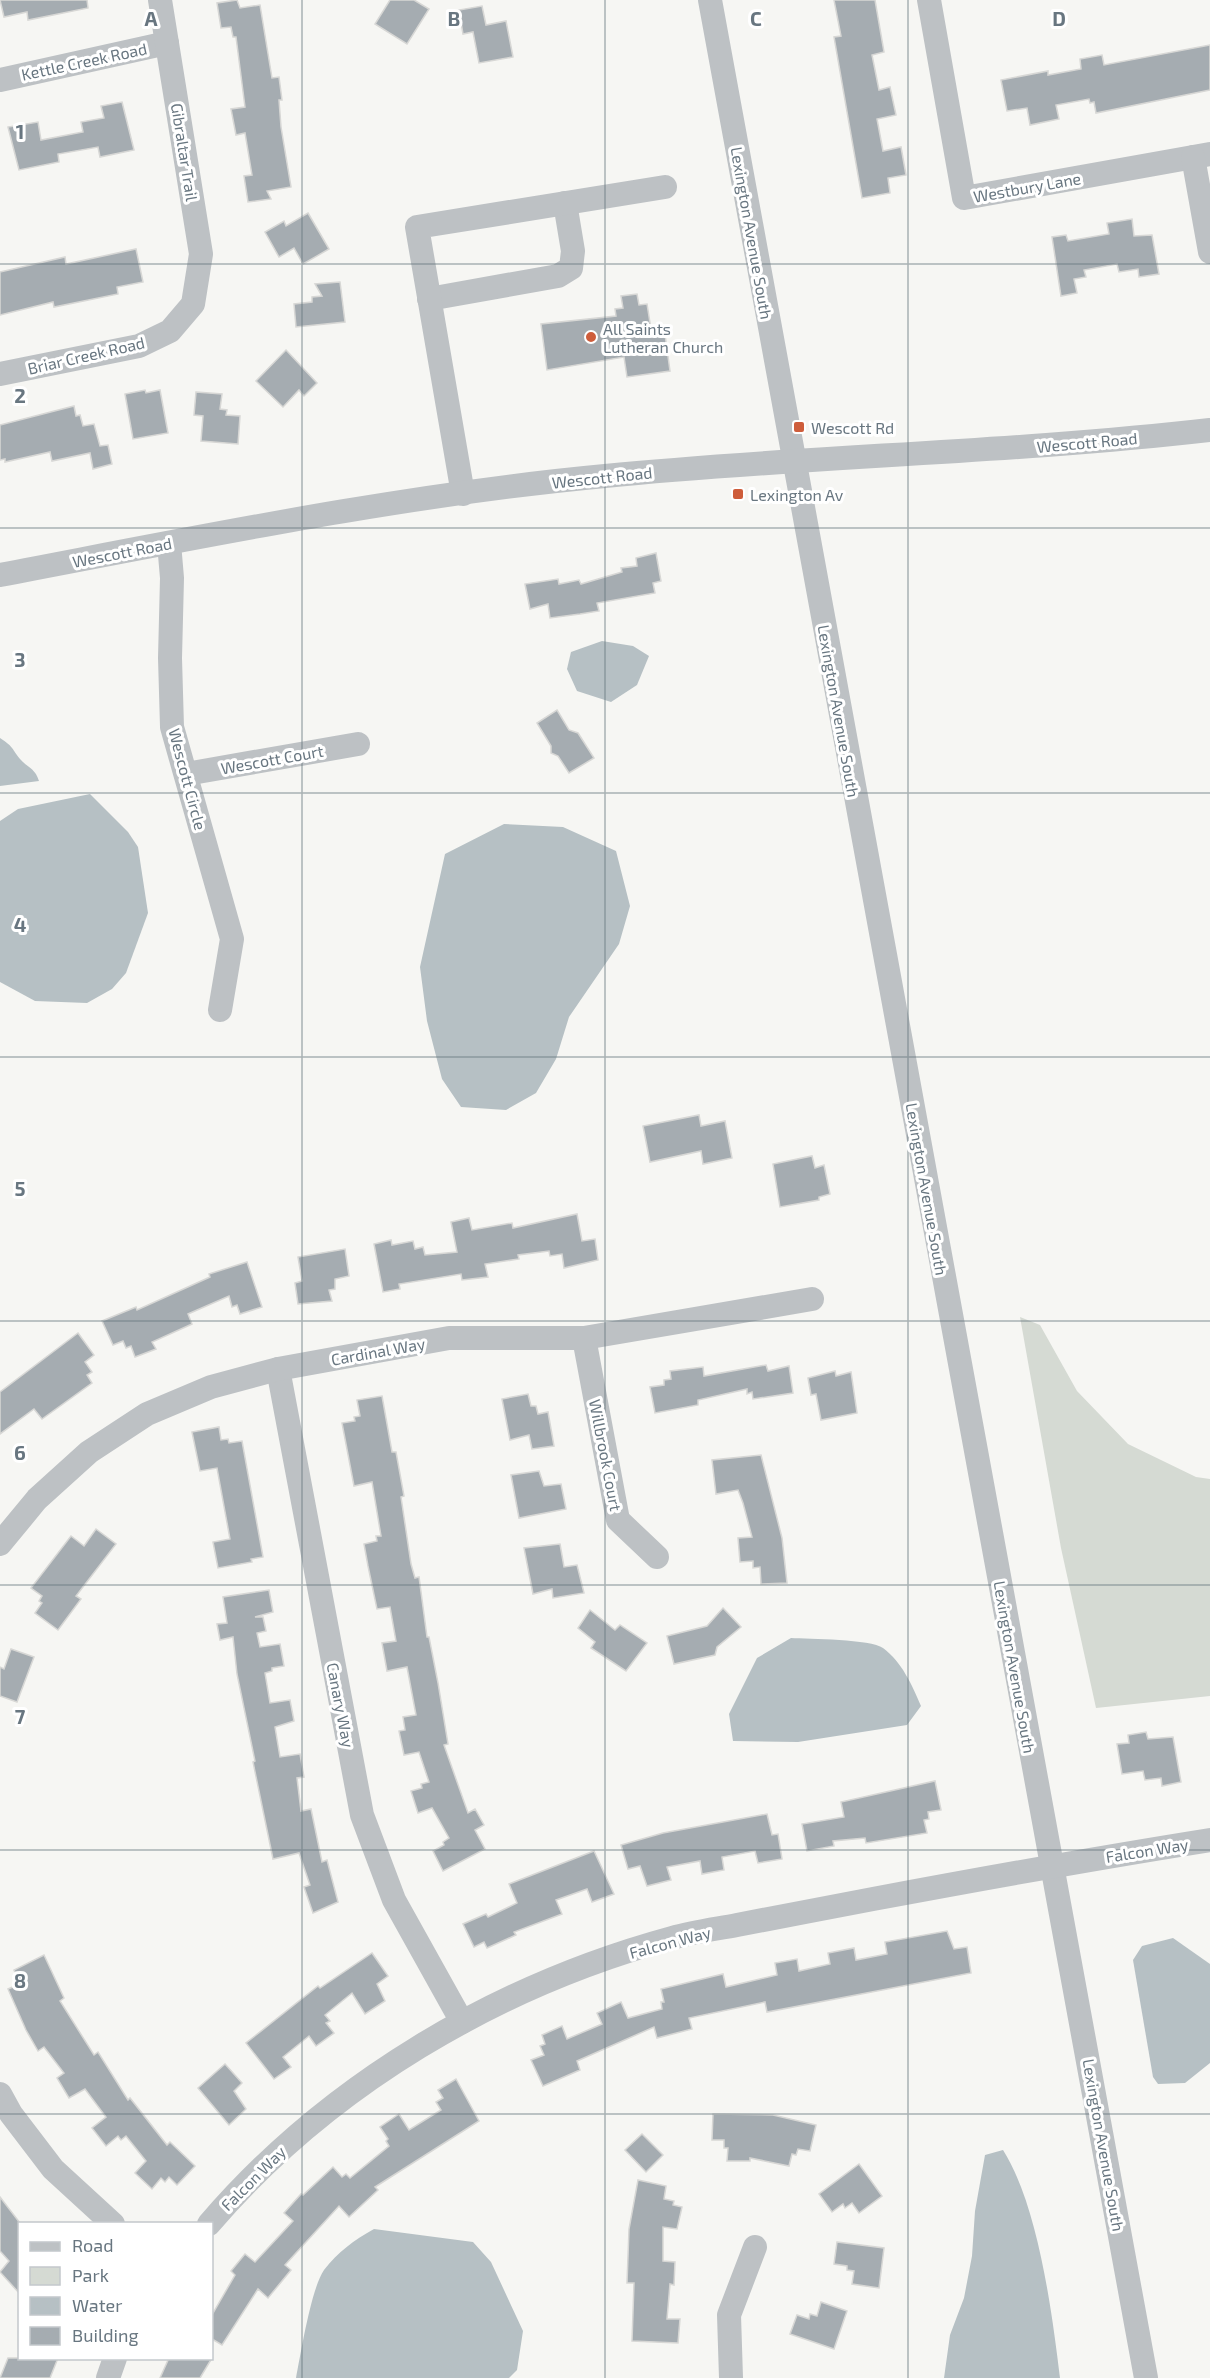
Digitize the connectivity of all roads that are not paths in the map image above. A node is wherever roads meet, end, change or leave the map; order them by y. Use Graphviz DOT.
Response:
graph roads {
  1 [pos="160,0"];
  2 [pos="710,0"];
  3 [pos="929,0"];
  4 [pos="167,43"];
  5 [pos="0,80"];
  6 [pos="1202,155"];
  7 [pos="665,187"];
  8 [pos="565,203"];
  9 [pos="1210,252"];
  10 [pos="429,299"];
  11 [pos="193,304"];
  12 [pos="0,374"];
  13 [pos="1210,430"];
  14 [pos="793,461"];
  15 [pos="463,494"];
  16 [pos="169,543"];
  17 [pos="0,575"];
  18 [pos="358,744"];
  19 [pos="186,774"];
  20 [pos="220,1010"];
  21 [pos="812,1299"];
  22 [pos="584,1338"];
  23 [pos="278,1369"];
  24 [pos="0,1544"];
  25 [pos="657,1557"];
  26 [pos="1210,1840"];
  27 [pos="1052,1865"];
  28 [pos="462,2022"];
  29 [pos="0,2094"];
  30 [pos="111,2222"];
  31 [pos="210,2222"];
  32 [pos="755,2247"];
  33 [pos="114,2360"];
  34 [pos="108,2378"];
  35 [pos="731,2378"];
  36 [pos="1146,2378"];
  1 -- 4 [label="street, Gibraltar Trail"];
  2 -- 14 [label="street, Lexington Avenue South"];
  3 -- 6 [label="street, Westbury Lane"];
  4 -- 5 [label="street, Kettle Creek Road"];
  4 -- 11 [label="street, Gibraltar Trail"];
  6 -- 9 [label="street, Westbury Lane"];
  7 -- 8 [label="street"];
  8 -- 10 [label="street"];
  8 -- 10 [label="street"];
  10 -- 15 [label="street"];
  11 -- 12 [label="street, Briar Creek Road"];
  13 -- 14 [label="street, Wescott Road"];
  14 -- 15 [label="street, Wescott Road"];
  14 -- 27 [label="street, Lexington Avenue South"];
  15 -- 16 [label="street, Wescott Road"];
  16 -- 17 [label="street, Wescott Road"];
  16 -- 19 [label="street, Wescott Circle"];
  18 -- 19 [label="street, Wescott Court"];
  19 -- 20 [label="street, Wescott Circle"];
  21 -- 22 [label="street, Cardinal Way"];
  22 -- 23 [label="street, Cardinal Way"];
  22 -- 25 [label="street, Willbrook Court"];
  23 -- 24 [label="street, Cardinal Way"];
  23 -- 28 [label="street, Canary Way"];
  26 -- 27 [label="street, Falcon Way"];
  27 -- 28 [label="street, Falcon Way"];
  27 -- 36 [label="street, Lexington Avenue South"];
  28 -- 31 [label="street, Falcon Way"];
  29 -- 30 [label="street"];
  32 -- 35 [label="street"];
  33 -- 34 [label="street"];
}
